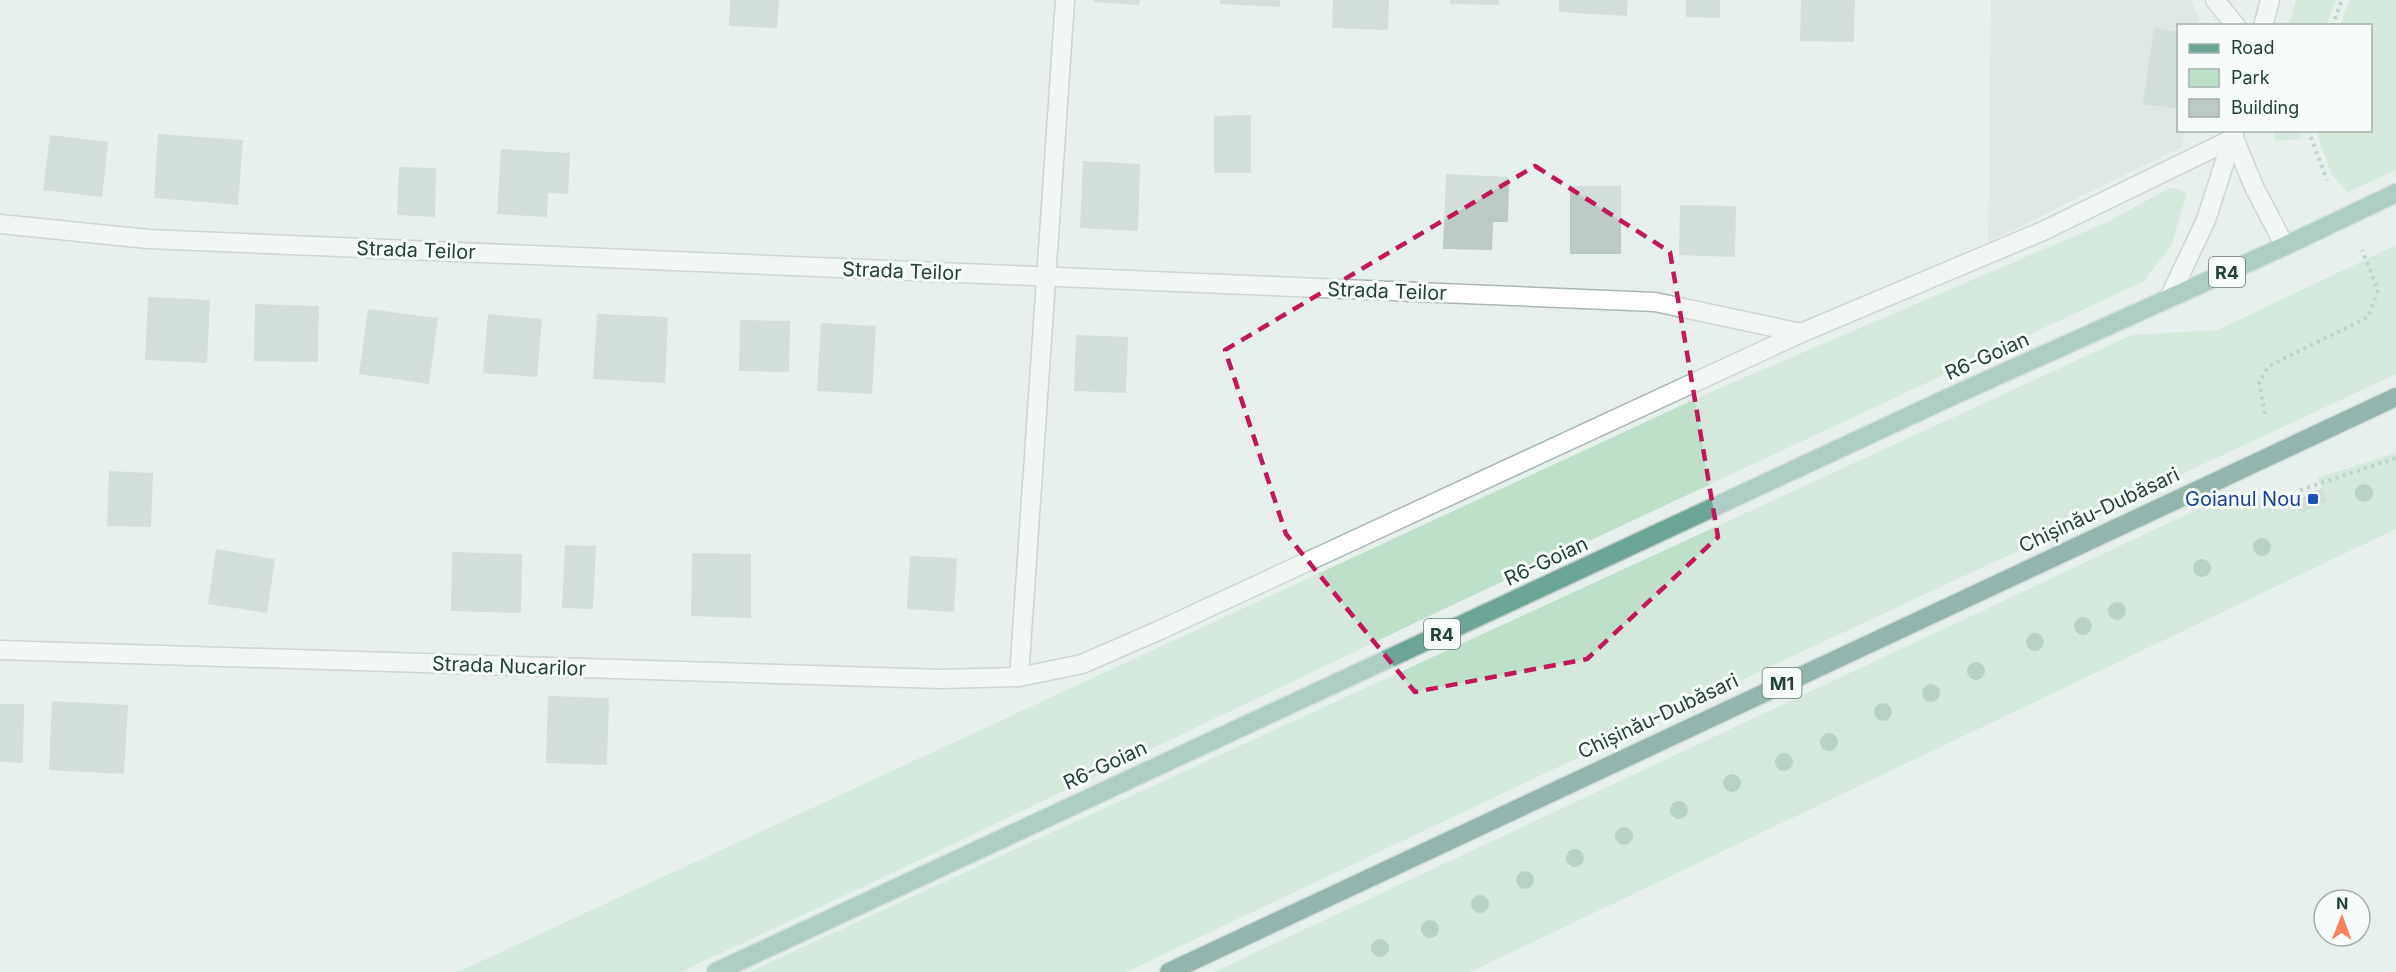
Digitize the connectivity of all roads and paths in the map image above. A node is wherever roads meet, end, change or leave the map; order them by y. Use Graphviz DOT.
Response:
graph roads {
  1 [pos="1065,0"];
  2 [pos="2215,0"];
  3 [pos="2270,0"];
  4 [pos="2342,0"];
  5 [pos="2234,24"];
  6 [pos="2264,24"];
  7 [pos="2333,24"];
  8 [pos="2309,132"];
  9 [pos="2235,134"];
  10 [pos="2327,180"];
  11 [pos="2396,193"];
  12 [pos="0,224"];
  13 [pos="2285,246"];
  14 [pos="2362,250"];
  15 [pos="1047,277"];
  16 [pos="2169,298"];
  17 [pos="1801,333"];
  18 [pos="2396,397"];
  19 [pos="2265,414"];
  20 [pos="2396,458"];
  21 [pos="2300,490"];
  22 [pos="0,650"];
  23 [pos="1019,677"];
  24 [pos="716,972"];
  25 [pos="1169,972"];
  1 -- 15 [label="street"];
  2 -- 5 [label="street"];
  3 -- 6 [label="street"];
  4 -- 7 [label="path"];
  8 -- 10 [label="path"];
  9 -- 13 [label="street"];
  9 -- 16 [label="street"];
  9 -- 17 [label="street, Strada Nucarilor"];
  11 -- 13 [label="main road, R6-Goian / R4"];
  12 -- 15 [label="street, Strada Teilor"];
  13 -- 16 [label="main road, R6-Goian / R4"];
  14 -- 19 [label="path"];
  15 -- 17 [label="street, Strada Teilor"];
  15 -- 23 [label="street"];
  16 -- 24 [label="main road, R6-Goian / R4"];
  17 -- 23 [label="street, Strada Nucarilor"];
  18 -- 25 [label="highway, Chișinău-Dubăsari / M1"];
  20 -- 21 [label="path"];
  22 -- 23 [label="street, Strada Nucarilor"];
}
